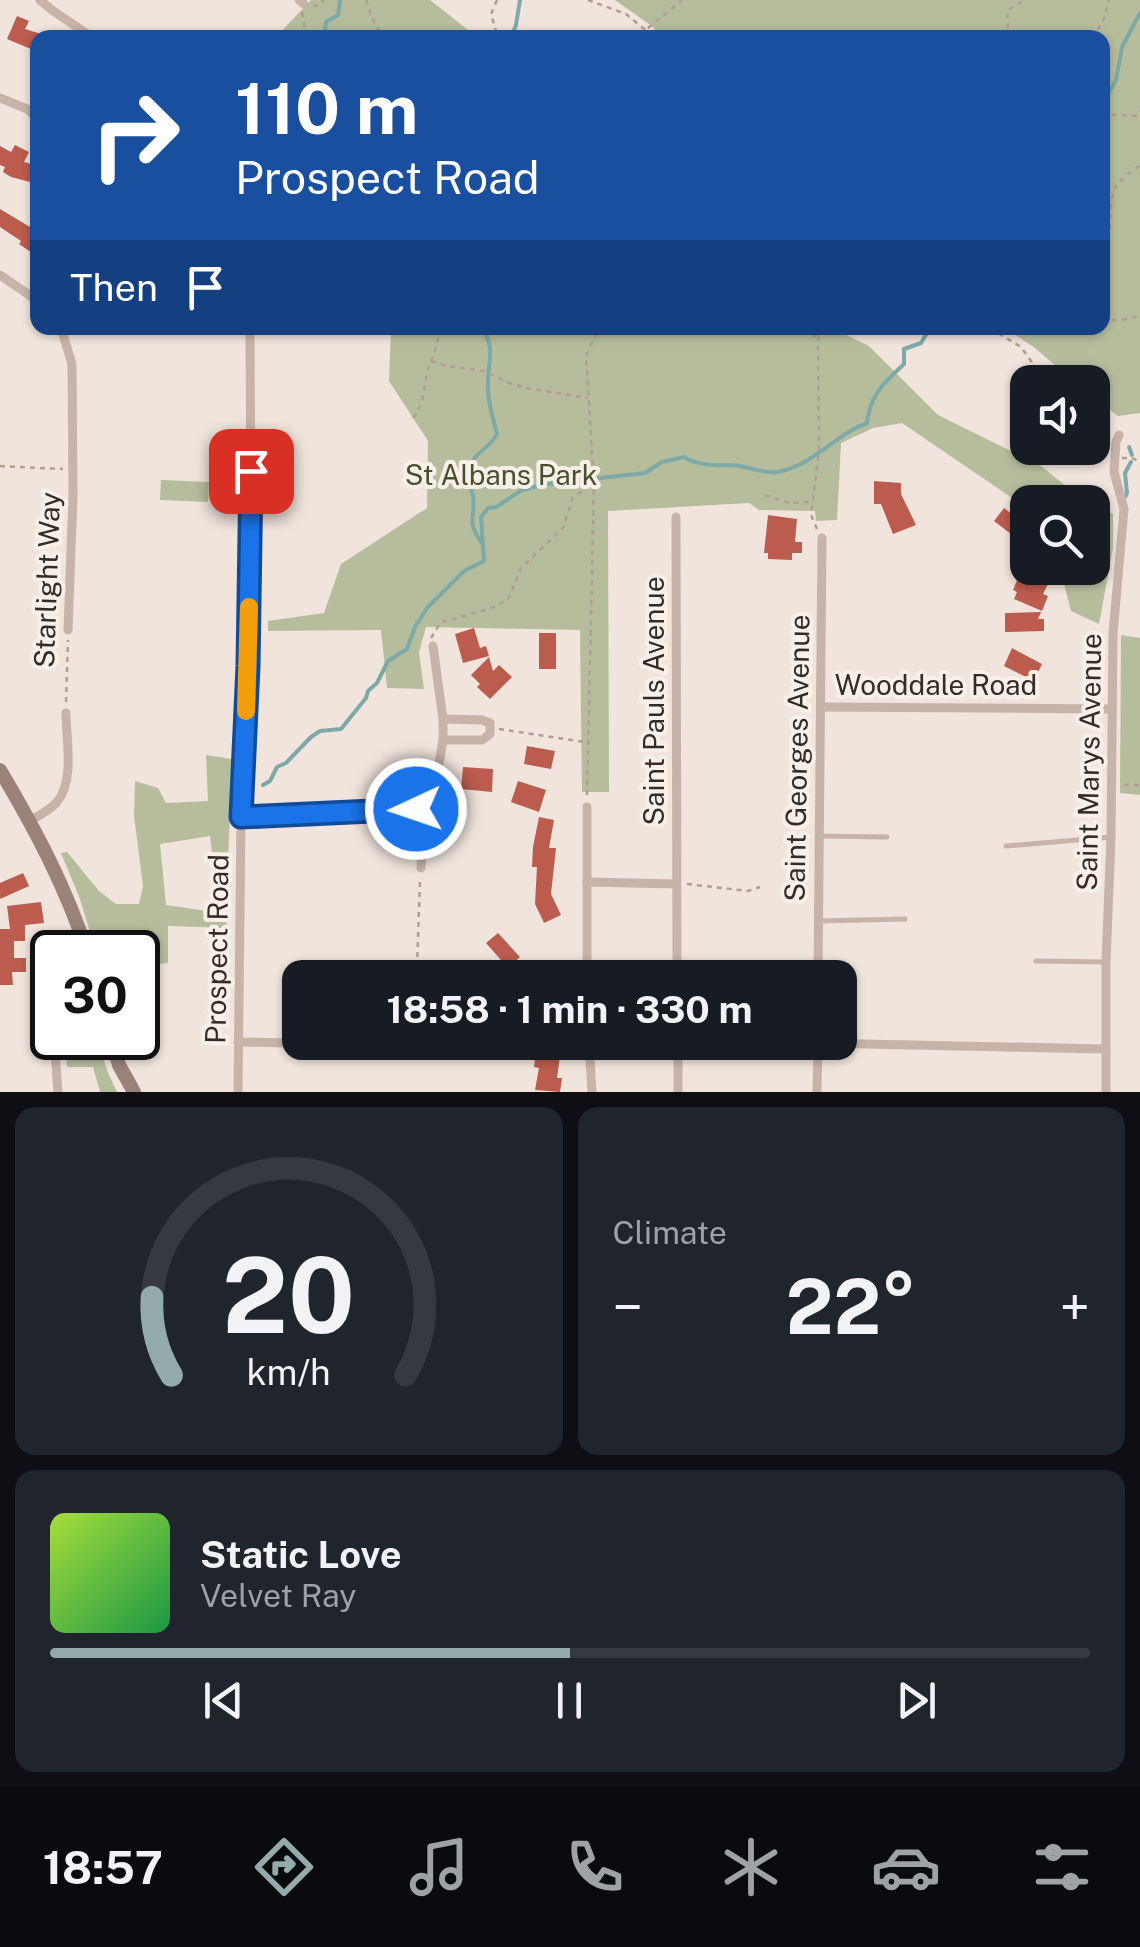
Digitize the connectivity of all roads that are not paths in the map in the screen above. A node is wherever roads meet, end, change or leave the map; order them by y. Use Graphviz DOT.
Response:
graph roads {
  1 [pos="40,0"];
  2 [pos="82,30"];
  3 [pos="0,98"];
  4 [pos="30,112"];
  5 [pos="0,275"];
  6 [pos="30,296"];
  7 [pos="62,335"];
  8 [pos="250,335"];
  9 [pos="1119,435"];
  10 [pos="676,518"];
  11 [pos="822,538"];
  12 [pos="68,630"];
  13 [pos="432,646"];
  14 [pos="821,706"];
  15 [pos="1112,709"];
  16 [pos="66,713"];
  17 [pos="444,720"];
  18 [pos="443,740"];
  19 [pos="0,770"];
  20 [pos="424,804"];
  21 [pos="587,807"];
  22 [pos="241,817"];
  23 [pos="30,820"];
  24 [pos="818,836"];
  25 [pos="887,837"];
  26 [pos="1112,837"];
  27 [pos="1006,846"];
  28 [pos="421,868"];
  29 [pos="587,882"];
  30 [pos="676,884"];
  31 [pos="905,919"];
  32 [pos="818,921"];
  33 [pos="79,930"];
  34 [pos="586,960"];
  35 [pos="677,960"];
  36 [pos="818,960"];
  37 [pos="1036,961"];
  38 [pos="1106,962"];
  39 [pos="238,1042"];
  40 [pos="282,1043"];
  41 [pos="857,1044"];
  42 [pos="1106,1049"];
  43 [pos="56,1060"];
  44 [pos="118,1060"];
  45 [pos="590,1060"];
  46 [pos="678,1060"];
  47 [pos="818,1060"];
  48 [pos="58,1092"];
  49 [pos="134,1092"];
  50 [pos="238,1092"];
  51 [pos="592,1092"];
  52 [pos="678,1092"];
  53 [pos="817,1092"];
  54 [pos="1106,1092"];
  1 -- 2 [label="street"];
  3 -- 4 [label="street"];
  5 -- 6 [label="street"];
  7 -- 12 [label="street, Starlight Way"];
  8 -- 22 [label="street, Prospect Road"];
  9 -- 15 [label="street, Saint Marys Avenue"];
  10 -- 30 [label="street, Saint Pauls Avenue"];
  11 -- 14 [label="street, Saint Georges Avenue"];
  13 -- 17 [label="street"];
  14 -- 15 [label="street, Wooddale Road"];
  14 -- 24 [label="street, Saint Georges Avenue"];
  15 -- 26 [label="street, Saint Marys Avenue"];
  16 -- 23 [label="street"];
  17 -- 18 [label="street"];
  17 -- 18 [label="street"];
  18 -- 20 [label="street"];
  19 -- 23 [label="street"];
  20 -- 22 [label="street"];
  20 -- 28 [label="street"];
  21 -- 29 [label="street"];
  22 -- 39 [label="street, Prospect Road"];
  23 -- 33 [label="street"];
  24 -- 25 [label="lane"];
  24 -- 32 [label="street, Saint Georges Avenue"];
  26 -- 27 [label="lane"];
  26 -- 38 [label="street, Saint Marys Avenue"];
  29 -- 30 [label="street"];
  29 -- 34 [label="street"];
  30 -- 35 [label="street, Saint Pauls Avenue"];
  31 -- 32 [label="lane"];
  32 -- 36 [label="street, Saint Georges Avenue"];
  37 -- 38 [label="lane"];
  38 -- 42 [label="street, Saint Marys Avenue"];
  39 -- 40 [label="street"];
  39 -- 50 [label="street, Prospect Road"];
  41 -- 42 [label="street"];
  42 -- 54 [label="street, Saint Marys Avenue"];
  43 -- 48 [label="street"];
  44 -- 49 [label="street"];
  45 -- 51 [label="street"];
  46 -- 52 [label="street"];
  47 -- 53 [label="street"];
}
